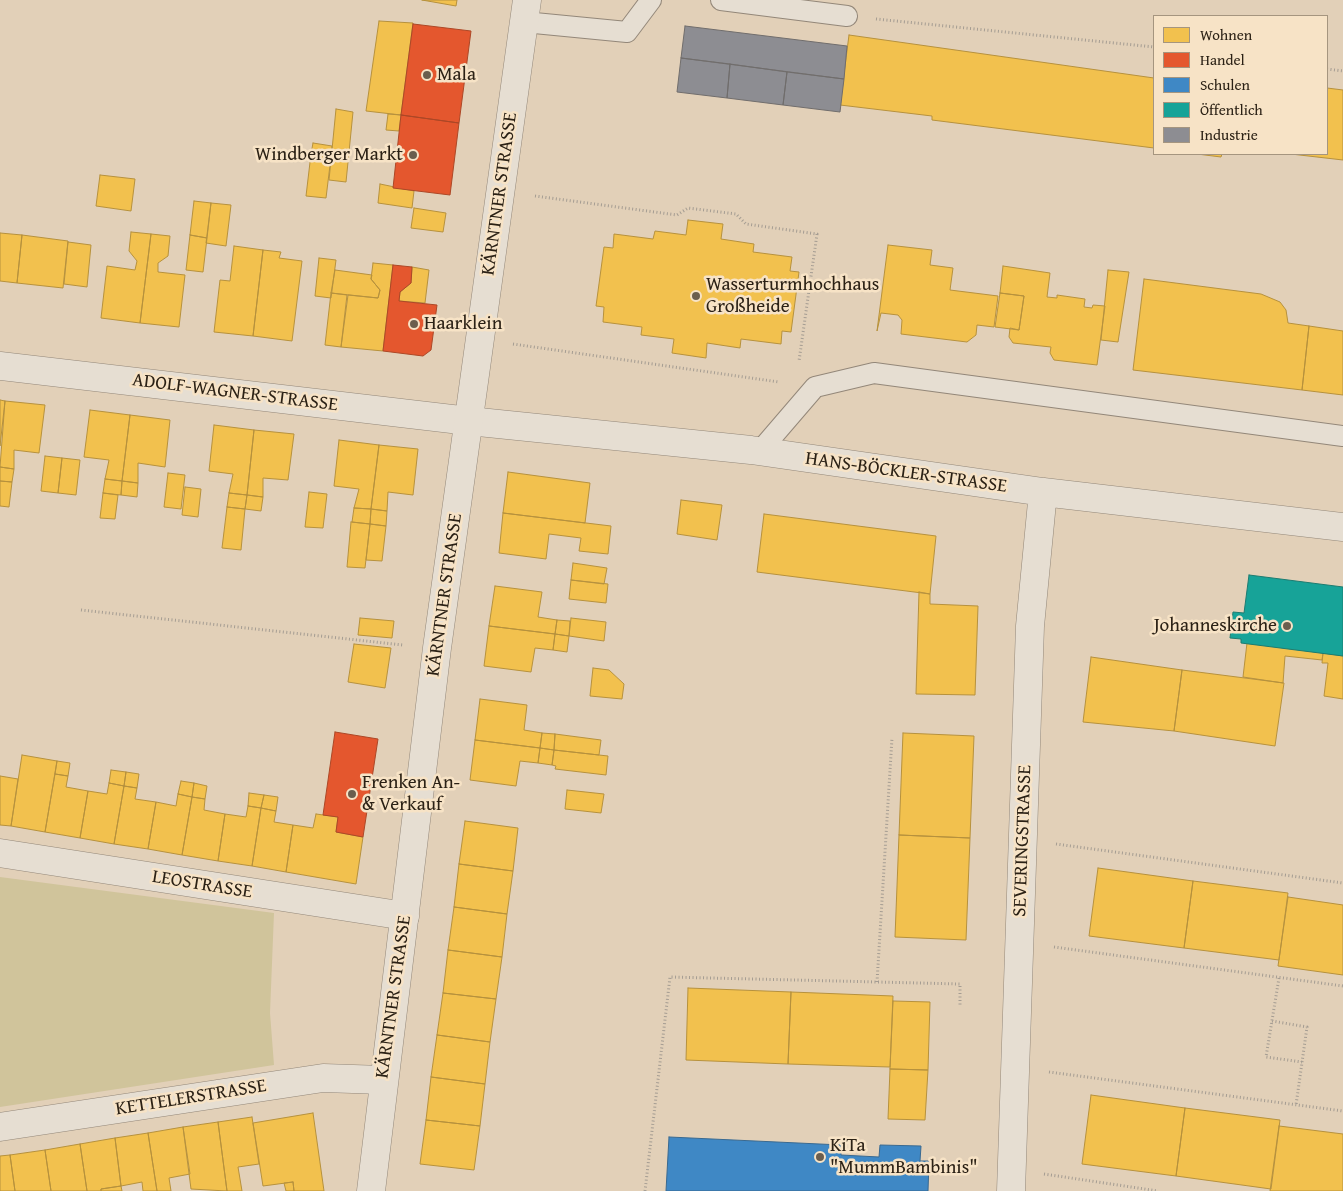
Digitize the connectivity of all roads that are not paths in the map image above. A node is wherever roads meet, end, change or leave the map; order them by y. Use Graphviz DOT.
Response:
graph roads {
  1 [pos="651,0"];
  2 [pos="721,0"];
  3 [pos="525,11"];
  4 [pos="847,16"];
  5 [pos="0,366"];
  6 [pos="469,421"];
  7 [pos="1343,436"];
  8 [pos="760,452"];
  9 [pos="1043,492"];
  10 [pos="1343,527"];
  11 [pos="0,853"];
  12 [pos="405,916"];
  13 [pos="383,1080"];
  14 [pos="0,1127"];
  15 [pos="1011,1180"];
  16 [pos="371,1191"];
  1 -- 3 [label="lane"];
  2 -- 4 [label="lane"];
  3 -- 6 [label="street, KÄRNTNER STRASSE"];
  5 -- 6 [label="street, ADOLF-WAGNER-STRASSE"];
  6 -- 8 [label="street, HANS-BÖCKLER-STRASSE"];
  6 -- 12 [label="street, KÄRNTNER STRASSE"];
  7 -- 8 [label="lane"];
  8 -- 9 [label="street, HANS-BÖCKLER-STRASSE"];
  9 -- 10 [label="street, HANS-BÖCKLER-STRASSE"];
  9 -- 15 [label="street, SEVERINGSTRASSE"];
  11 -- 12 [label="street, LEOSTRASSE"];
  12 -- 13 [label="street, KÄRNTNER STRASSE"];
  13 -- 14 [label="street, KETTELERSTRASSE"];
  13 -- 16 [label="street, KÄRNTNER STRASSE"];
}
